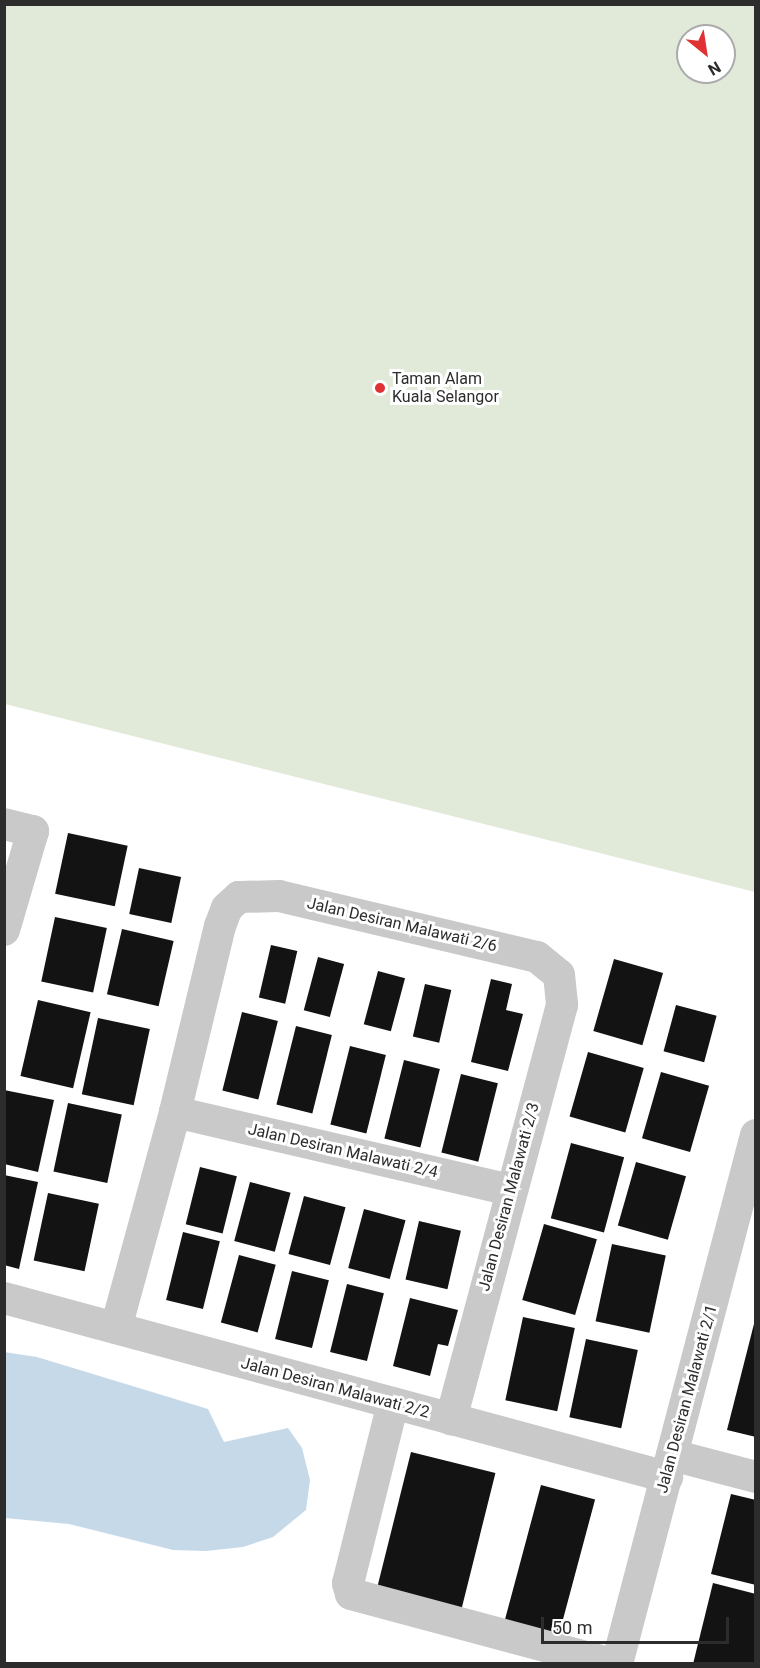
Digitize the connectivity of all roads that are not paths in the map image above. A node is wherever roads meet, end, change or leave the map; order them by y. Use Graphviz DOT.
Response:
graph roads {
  1 [pos="19,827"];
  2 [pos="4,930"];
  3 [pos="559,975"];
  4 [pos="176,1112"];
  5 [pos="756,1135"];
  6 [pos="510,1190"];
  7 [pos="743,1235"];
  8 [pos="4,1298"];
  9 [pos="116,1328"];
  10 [pos="393,1403"];
  11 [pos="451,1419"];
  12 [pos="669,1466"];
  13 [pos="756,1477"];
  14 [pos="612,1664"];
  15 [pos="617,1664"];
  1 -- 2 [label="street"];
  3 -- 4 [label="street, Jalan Desiran Malawati 2/6"];
  3 -- 6 [label="street, Jalan Desiran Malawati 2/3"];
  4 -- 6 [label="street, Jalan Desiran Malawati 2/4"];
  4 -- 9 [label="street"];
  5 -- 7 [label="street, Jalan Desiran Malawati 2/1"];
  6 -- 11 [label="street, Jalan Desiran Malawati 2/3"];
  7 -- 12 [label="street, Jalan Desiran Malawati 2/1"];
  8 -- 9 [label="street, Jalan Desiran Malawati 2/2"];
  9 -- 10 [label="street, Jalan Desiran Malawati 2/2"];
  10 -- 11 [label="street, Jalan Desiran Malawati 2/2"];
  10 -- 14 [label="street"];
  11 -- 12 [label="street, Jalan Desiran Malawati 2/2"];
  12 -- 13 [label="street, Jalan Desiran Malawati 2/2"];
  12 -- 15 [label="street, Jalan Desiran Malawati 2/1"];
}
